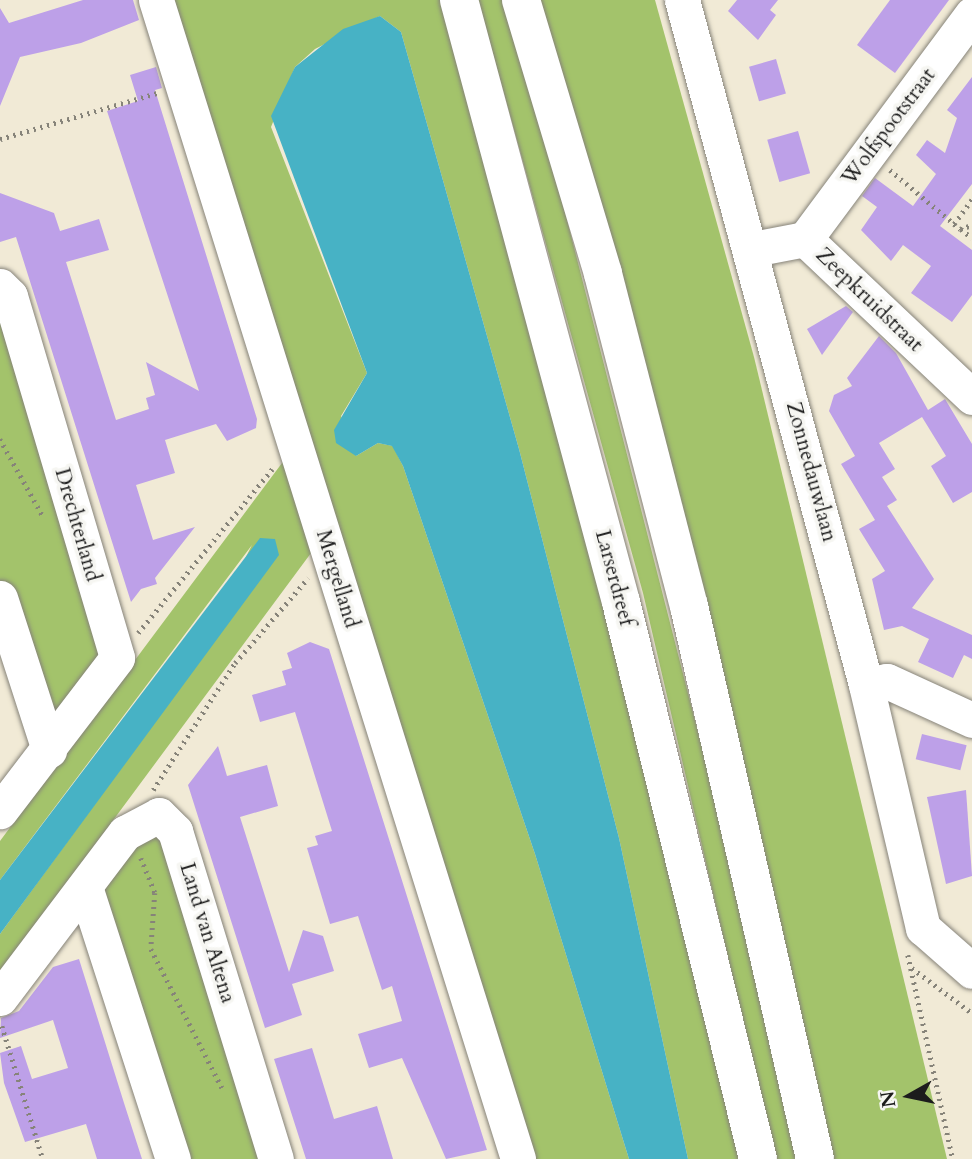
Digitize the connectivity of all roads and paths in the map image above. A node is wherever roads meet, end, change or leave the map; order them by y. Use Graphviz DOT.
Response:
graph roads {
  1 [pos="156,0"];
  2 [pos="459,0"];
  3 [pos="521,0"];
  4 [pos="682,0"];
  5 [pos="972,14"];
  6 [pos="183,85"];
  7 [pos="0,139"];
  8 [pos="870,153"];
  9 [pos="972,200"];
  10 [pos="954,224"];
  11 [pos="972,225"];
  12 [pos="960,229"];
  13 [pos="972,237"];
  14 [pos="805,239"];
  15 [pos="753,249"];
  16 [pos="0,286"];
  17 [pos="972,397"];
  18 [pos="0,439"];
  19 [pos="294,441"];
  20 [pos="50,529"];
  21 [pos="330,554"];
  22 [pos="0,598"];
  23 [pos="117,658"];
  24 [pos="866,685"];
  25 [pos="972,720"];
  26 [pos="49,750"];
  27 [pos="0,811"];
  28 [pos="159,815"];
  29 [pos="125,833"];
  30 [pos="85,887"];
  31 [pos="924,956"];
  32 [pos="972,971"];
  33 [pos="0,998"];
  34 [pos="972,1013"];
  35 [pos="0,1021"];
  36 [pos="225,1097"];
  37 [pos="43,1159"];
  38 [pos="173,1159"];
  39 [pos="276,1159"];
  40 [pos="519,1159"];
  41 [pos="758,1159"];
  42 [pos="815,1159"];
  1 -- 6 [label="street, Mergelland"];
  2 -- 41 [label="main road, Larserdreef"];
  3 -- 42 [label="main road"];
  4 -- 15 [label="street, Zonnedauwlaan"];
  5 -- 8 [label="street, Wolfspootstraat"];
  6 -- 7 [label="path"];
  6 -- 19 [label="street, Mergelland"];
  8 -- 10 [label="path"];
  8 -- 14 [label="street, Wolfspootstraat"];
  9 -- 10 [label="path"];
  10 -- 12 [label="path"];
  11 -- 12 [label="path"];
  12 -- 13 [label="path"];
  14 -- 15 [label="street, Zeepkruidstraat"];
  14 -- 17 [label="street, Zeepkruidstraat"];
  15 -- 24 [label="street, Zonnedauwlaan"];
  16 -- 23 [label="street, Drechterland"];
  18 -- 20 [label="path"];
  19 -- 21 [label="street, Mergelland"];
  19 -- 23 [label="path"];
  21 -- 28 [label="path"];
  21 -- 40 [label="street, Mergelland"];
  22 -- 26 [label="street"];
  23 -- 26 [label="street"];
  24 -- 25 [label="street"];
  24 -- 31 [label="street, Zonnedauwlaan"];
  26 -- 27 [label="street"];
  28 -- 29 [label="street"];
  28 -- 39 [label="street, Land van Altena"];
  29 -- 30 [label="street"];
  29 -- 36 [label="path"];
  30 -- 33 [label="street"];
  30 -- 38 [label="street"];
  31 -- 32 [label="street"];
  31 -- 34 [label="path"];
  35 -- 37 [label="path"];
}
